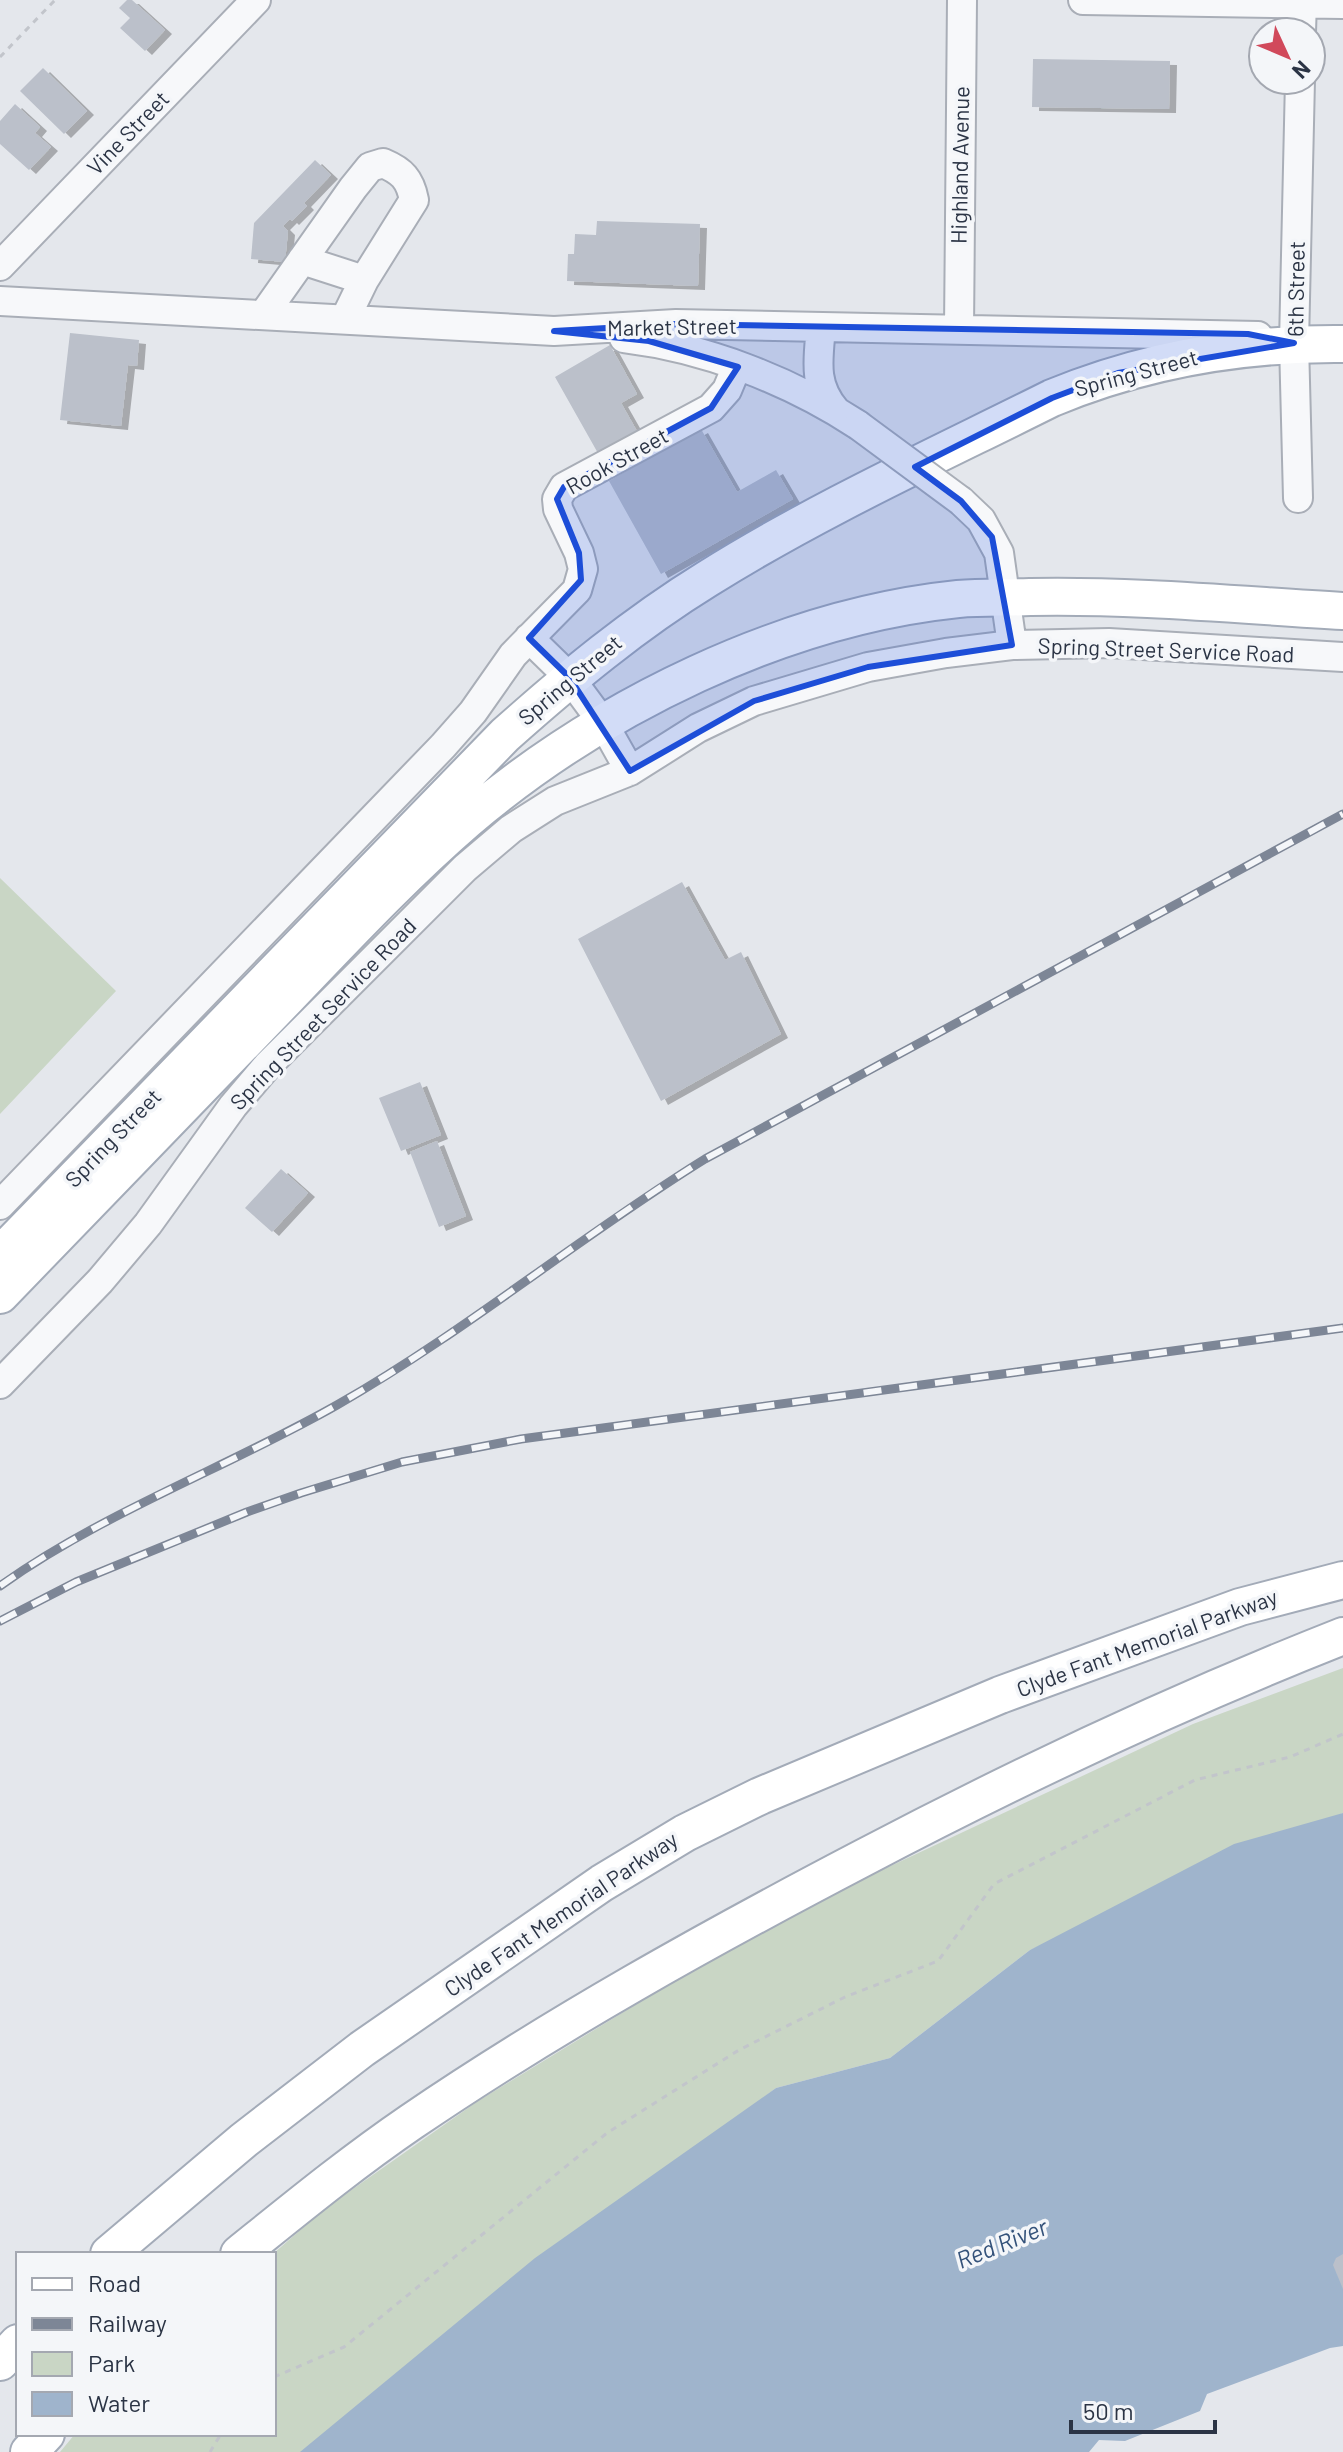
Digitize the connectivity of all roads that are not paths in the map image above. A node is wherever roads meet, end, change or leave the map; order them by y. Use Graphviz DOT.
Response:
graph roads {
  1 [pos="256,0"];
  2 [pos="962,0"];
  3 [pos="1083,0"];
  4 [pos="1302,2"];
  5 [pos="1343,4"];
  6 [pos="1300,96"];
  7 [pos="302,260"];
  8 [pos="0,266"];
  9 [pos="364,280"];
  10 [pos="0,301"];
  11 [pos="264,314"];
  12 [pos="345,319"];
  13 [pos="821,328"];
  14 [pos="959,329"];
  15 [pos="554,331"];
  16 [pos="1294,343"];
  17 [pos="1343,344"];
  18 [pos="737,366"];
  19 [pos="847,418"];
  20 [pos="1298,498"];
  21 [pos="1006,598"];
  22 [pos="1343,611"];
  23 [pos="529,638"];
  24 [pos="1012,645"];
  25 [pos="1343,657"];
  26 [pos="569,677"];
  27 [pos="603,723"];
  28 [pos="630,771"];
  29 [pos="0,1205"];
  30 [pos="0,1255"];
  31 [pos="0,1295"];
  32 [pos="0,1384"];
  33 [pos="1343,1580"];
  34 [pos="1343,1636"];
  35 [pos="111,2252"];
  36 [pos="241,2252"];
  37 [pos="16,2345"];
  38 [pos="0,2362"];
  39 [pos="44,2436"];
  40 [pos="29,2452"];
  1 -- 8 [label="street, Vine Street"];
  2 -- 14 [label="street, Highland Avenue"];
  3 -- 4 [label="street"];
  4 -- 5 [label="street"];
  6 -- 16 [label="street, 6th Street"];
  7 -- 9 [label="street"];
  7 -- 9 [label="street"];
  7 -- 11 [label="street"];
  9 -- 12 [label="street"];
  10 -- 11 [label="street, Market Street"];
  11 -- 12 [label="street, Market Street"];
  12 -- 15 [label="street, Market Street"];
  13 -- 14 [label="street, Market Street"];
  13 -- 15 [label="street, Market Street"];
  13 -- 19 [label="street"];
  14 -- 16 [label="street, Market Street"];
  15 -- 18 [label="street"];
  16 -- 17 [label="main road, Market Street"];
  16 -- 20 [label="street, 6th Street"];
  16 -- 26 [label="main road, Spring Street"];
  18 -- 19 [label="street"];
  18 -- 23 [label="street, Rook Street"];
  19 -- 21 [label="street, bridge"];
  21 -- 22 [label="main road, Spring Street"];
  21 -- 24 [label="street"];
  21 -- 27 [label="main road, Spring Street"];
  23 -- 26 [label="street"];
  23 -- 29 [label="street"];
  24 -- 25 [label="street, Spring Street Service Road"];
  24 -- 28 [label="street, Spring Street Service Road"];
  26 -- 27 [label="street"];
  26 -- 30 [label="main road, Spring Street"];
  27 -- 28 [label="street"];
  27 -- 31 [label="main road, Spring Street"];
  28 -- 32 [label="street, Spring Street Service Road"];
  33 -- 35 [label="main road, Clyde Fant Memorial Parkway"];
  34 -- 36 [label="main road"];
  37 -- 38 [label="main road"];
  39 -- 40 [label="main road"];
}
